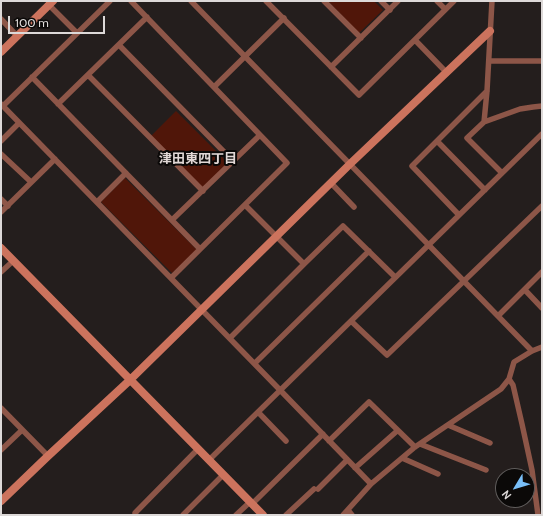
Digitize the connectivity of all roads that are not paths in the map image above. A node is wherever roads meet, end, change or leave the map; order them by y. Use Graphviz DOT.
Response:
graph roads {
  1 [pos="110,1"];
  2 [pos="132,1"];
  3 [pos="191,1"];
  4 [pos="266,1"];
  5 [pos="324,1"];
  6 [pos="381,1"];
  7 [pos="398,1"];
  8 [pos="437,1"];
  9 [pos="454,1"];
  10 [pos="492,1"];
  11 [pos="51,3"];
  12 [pos="390,10"];
  13 [pos="445,10"];
  14 [pos="147,17"];
  15 [pos="284,18"];
  16 [pos="1,19"];
  17 [pos="490,31"];
  18 [pos="77,34"];
  19 [pos="17,36"];
  20 [pos="361,38"];
  21 [pos="415,40"];
  22 [pos="119,45"];
  23 [pos="1,52"];
  24 [pos="246,56"];
  25 [pos="489,61"];
  26 [pos="542,61"];
  27 [pos="331,67"];
  28 [pos="447,73"];
  29 [pos="88,75"];
  30 [pos="32,77"];
  31 [pos="214,87"];
  32 [pos="488,91"];
  33 [pos="58,104"];
  34 [pos="2,105"];
  35 [pos="542,106"];
  36 [pos="484,122"];
  37 [pos="19,123"];
  38 [pos="542,134"];
  39 [pos="260,135"];
  40 [pos="1,140"];
  41 [pos="437,141"];
  42 [pos="1,154"];
  43 [pos="55,159"];
  44 [pos="233,161"];
  45 [pos="350,164"];
  46 [pos="126,173"];
  47 [pos="502,173"];
  48 [pos="31,182"];
  49 [pos="331,183"];
  50 [pos="485,190"];
  51 [pos="203,191"];
  52 [pos="1,199"];
  53 [pos="97,202"];
  54 [pos="245,205"];
  55 [pos="8,206"];
  56 [pos="542,206"];
  57 [pos="354,207"];
  58 [pos="1,212"];
  59 [pos="459,215"];
  60 [pos="172,220"];
  61 [pos="277,237"];
  62 [pos="429,244"];
  63 [pos="1,248"];
  64 [pos="200,249"];
  65 [pos="369,251"];
  66 [pos="13,260"];
  67 [pos="304,264"];
  68 [pos="1,272"];
  69 [pos="542,272"];
  70 [pos="395,277"];
  71 [pos="171,278"];
  72 [pos="464,281"];
  73 [pos="525,290"];
  74 [pos="542,308"];
  75 [pos="202,310"];
  76 [pos="498,316"];
  77 [pos="351,321"];
  78 [pos="230,338"];
  79 [pos="542,347"];
  80 [pos="532,351"];
  81 [pos="255,363"];
  82 [pos="508,379"];
  83 [pos="130,380"];
  84 [pos="280,390"];
  85 [pos="1,408"];
  86 [pos="258,412"];
  87 [pos="448,424"];
  88 [pos="22,430"];
  89 [pos="397,430"];
  90 [pos="323,434"];
  91 [pos="329,441"];
  92 [pos="286,442"];
  93 [pos="490,443"];
  94 [pos="420,444"];
  95 [pos="415,447"];
  96 [pos="198,449"];
  97 [pos="1,450"];
  98 [pos="48,456"];
  99 [pos="402,458"];
  100 [pos="209,460"];
  101 [pos="348,460"];
  102 [pos="355,468"];
  103 [pos="486,470"];
  104 [pos="438,474"];
  105 [pos="223,475"];
  106 [pos="370,484"];
  107 [pos="1,501"];
  108 [pos="251,503"];
  109 [pos="348,510"];
  110 [pos="136,515"];
  111 [pos="183,515"];
  112 [pos="236,515"];
  113 [pos="263,515"];
  114 [pos="286,515"];
  115 [pos="343,515"];
  116 [pos="352,515"];
  117 [pos="538,515"];
  1 -- 18 [label="street"];
  2 -- 14 [label="street"];
  3 -- 24 [label="street"];
  4 -- 15 [label="street"];
  5 -- 20 [label="street"];
  6 -- 12 [label="street"];
  7 -- 12 [label="street"];
  8 -- 13 [label="street"];
  9 -- 13 [label="street"];
  10 -- 17 [label="street"];
  11 -- 18 [label="street"];
  11 -- 19 [label="street"];
  12 -- 20 [label="street"];
  13 -- 21 [label="street"];
  14 -- 22 [label="street"];
  14 -- 31 [label="street"];
  15 -- 24 [label="street"];
  15 -- 27 [label="street"];
  16 -- 19 [label="street"];
  17 -- 25 [label="street"];
  17 -- 28 [label="street"];
  18 -- 30 [label="street"];
  19 -- 23 [label="street"];
  20 -- 27 [label="street"];
  21 -- 27 [label="street"];
  21 -- 28 [label="street"];
  22 -- 29 [label="street"];
  22 -- 44 [label="street"];
  24 -- 31 [label="street"];
  24 -- 45 [label="street"];
  25 -- 26 [label="street"];
  25 -- 32 [label="street"];
  28 -- 45 [label="street"];
  29 -- 33 [label="street"];
  29 -- 51 [label="street"];
  30 -- 33 [label="street"];
  30 -- 34 [label="street"];
  31 -- 39 [label="street"];
  32 -- 36 [label="street"];
  32 -- 41 [label="street"];
  33 -- 46 [label="street"];
  34 -- 37 [label="street"];
  35 -- 36 [label="street"];
  36 -- 47 [label="street"];
  37 -- 40 [label="street"];
  37 -- 43 [label="street"];
  38 -- 47 [label="street"];
  39 -- 44 [label="street"];
  39 -- 54 [label="street"];
  41 -- 50 [label="street"];
  41 -- 59 [label="street"];
  42 -- 48 [label="street"];
  43 -- 48 [label="street"];
  43 -- 53 [label="street"];
  44 -- 51 [label="street"];
  45 -- 49 [label="street"];
  45 -- 62 [label="street"];
  46 -- 53 [label="street"];
  46 -- 60 [label="street"];
  47 -- 50 [label="street"];
  48 -- 55 [label="street"];
  49 -- 57 [label="street"];
  49 -- 61 [label="street"];
  50 -- 59 [label="street"];
  51 -- 60 [label="street"];
  52 -- 55 [label="street"];
  53 -- 71 [label="street"];
  54 -- 61 [label="street"];
  54 -- 64 [label="street"];
  55 -- 58 [label="street"];
  56 -- 72 [label="street"];
  59 -- 62 [label="street"];
  60 -- 64 [label="street"];
  61 -- 67 [label="street"];
  61 -- 75 [label="street"];
  62 -- 70 [label="street"];
  62 -- 72 [label="street"];
  63 -- 66 [label="street"];
  64 -- 71 [label="street"];
  65 -- 67 [label="street"];
  65 -- 70 [label="street"];
  65 -- 81 [label="street"];
  66 -- 68 [label="street"];
  66 -- 83 [label="street"];
  67 -- 78 [label="street"];
  69 -- 73 [label="street"];
  70 -- 77 [label="street"];
  71 -- 75 [label="street"];
  72 -- 76 [label="street"];
  72 -- 77 [label="street"];
  73 -- 74 [label="street"];
  73 -- 76 [label="street"];
  75 -- 78 [label="street"];
  75 -- 83 [label="street"];
  76 -- 80 [label="street"];
  77 -- 84 [label="street"];
  78 -- 81 [label="street"];
  79 -- 80 [label="street"];
  80 -- 82 [label="street"];
  81 -- 84 [label="street"];
  82 -- 87 [label="street"];
  82 -- 117 [label="street"];
  83 -- 96 [label="street"];
  83 -- 98 [label="street"];
  84 -- 86 [label="street"];
  84 -- 90 [label="street"];
  85 -- 88 [label="street"];
  86 -- 92 [label="street"];
  86 -- 100 [label="street"];
  87 -- 93 [label="street"];
  87 -- 94 [label="street"];
  88 -- 97 [label="street"];
  88 -- 98 [label="street"];
  89 -- 91 [label="street"];
  89 -- 95 [label="street"];
  89 -- 102 [label="street"];
  90 -- 91 [label="street"];
  90 -- 108 [label="street"];
  91 -- 101 [label="street"];
  94 -- 95 [label="street"];
  94 -- 103 [label="street"];
  95 -- 99 [label="street"];
  96 -- 100 [label="street"];
  96 -- 110 [label="street"];
  98 -- 107 [label="street"];
  99 -- 104 [label="street"];
  99 -- 106 [label="street"];
  100 -- 105 [label="street"];
  101 -- 102 [label="street"];
  101 -- 114 [label="street"];
  102 -- 106 [label="street"];
  105 -- 108 [label="street"];
  105 -- 111 [label="street"];
  106 -- 109 [label="street"];
  108 -- 112 [label="street"];
  108 -- 113 [label="street"];
  109 -- 115 [label="street"];
  109 -- 116 [label="street"];
}
